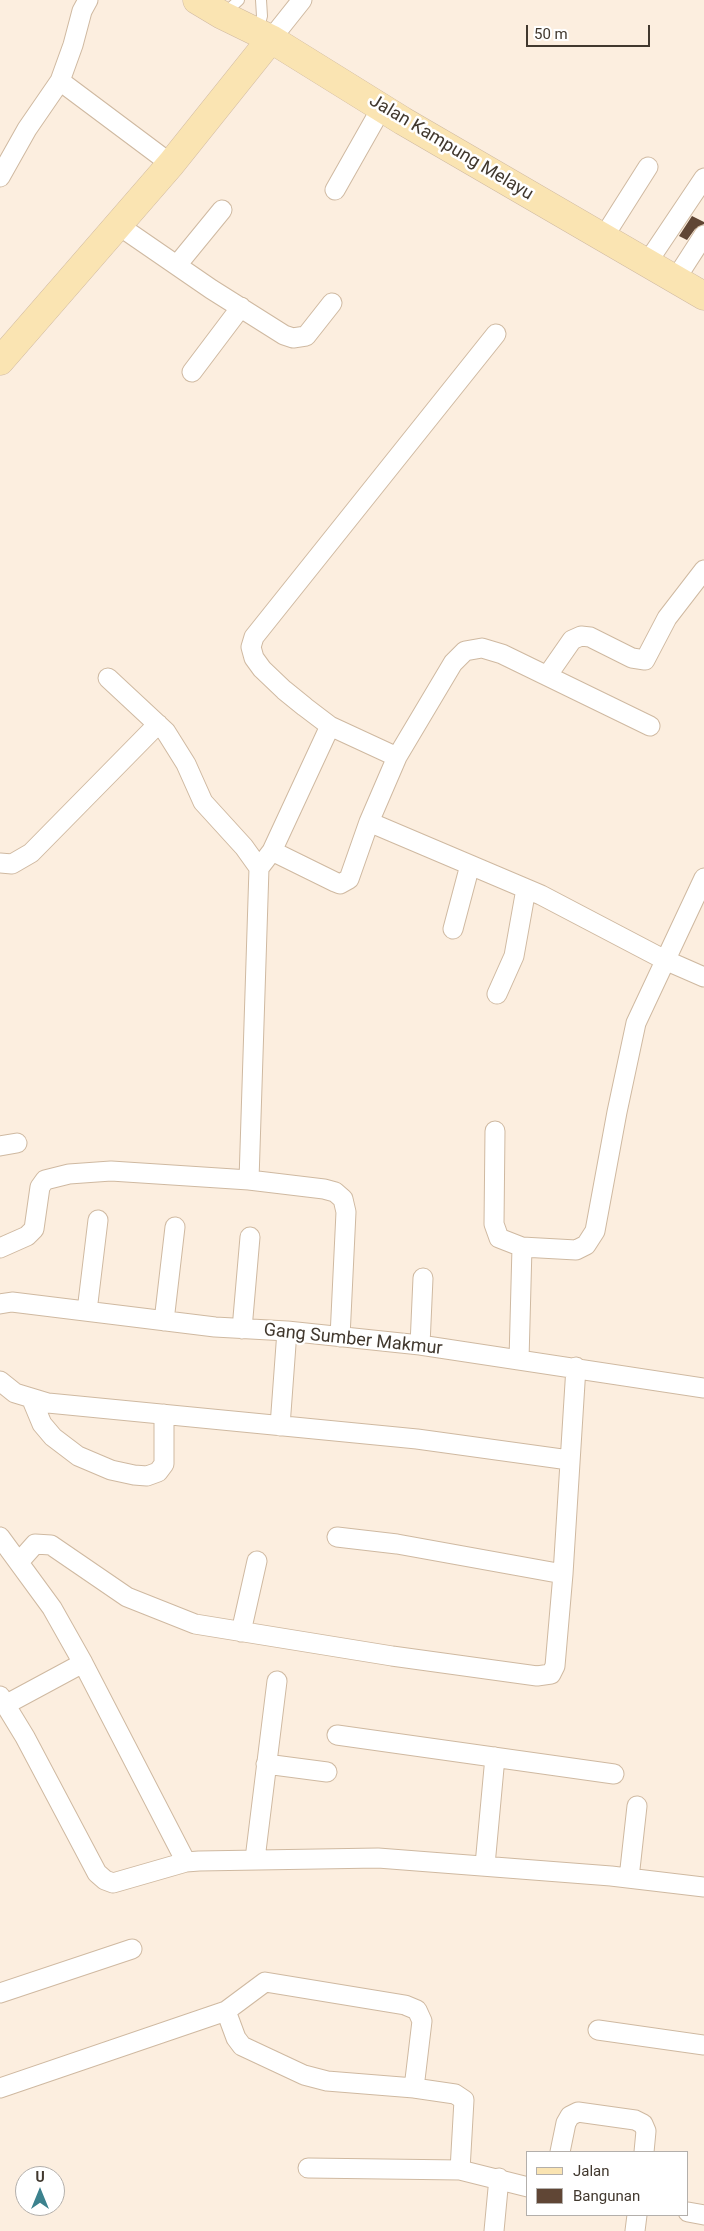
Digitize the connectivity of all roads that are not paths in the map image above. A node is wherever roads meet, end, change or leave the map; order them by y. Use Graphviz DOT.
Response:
graph roads {
  1 [pos="88,0"];
  2 [pos="197,0"];
  3 [pos="261,0"];
  4 [pos="302,0"];
  5 [pos="231,8"];
  6 [pos="264,36"];
  7 [pos="60,81"];
  8 [pos="382,107"];
  9 [pos="171,164"];
  10 [pos="648,167"];
  11 [pos="0,177"];
  12 [pos="704,178"];
  13 [pos="335,190"];
  14 [pos="222,210"];
  15 [pos="118,225"];
  16 [pos="704,235"];
  17 [pos="603,238"];
  18 [pos="647,263"];
  19 [pos="177,265"];
  20 [pos="675,280"];
  21 [pos="704,296"];
  22 [pos="332,303"];
  23 [pos="241,307"];
  24 [pos="496,334"];
  25 [pos="4,349"];
  26 [pos="192,372"];
  27 [pos="704,570"];
  28 [pos="548,676"];
  29 [pos="108,678"];
  30 [pos="158,724"];
  31 [pos="330,726"];
  32 [pos="650,726"];
  33 [pos="396,757"];
  34 [pos="369,822"];
  35 [pos="272,851"];
  36 [pos="0,863"];
  37 [pos="470,865"];
  38 [pos="259,868"];
  39 [pos="704,878"];
  40 [pos="526,889"];
  41 [pos="453,929"];
  42 [pos="665,960"];
  43 [pos="704,977"];
  44 [pos="497,994"];
  45 [pos="495,1131"];
  46 [pos="249,1180"];
  47 [pos="98,1220"];
  48 [pos="175,1227"];
  49 [pos="250,1237"];
  50 [pos="522,1247"];
  51 [pos="0,1248"];
  52 [pos="423,1278"];
  53 [pos="0,1304"];
  54 [pos="87,1311"];
  55 [pos="164,1321"];
  56 [pos="242,1329"];
  57 [pos="286,1331"];
  58 [pos="340,1337"];
  59 [pos="420,1345"];
  60 [pos="520,1360"];
  61 [pos="576,1367"];
  62 [pos="0,1380"];
  63 [pos="704,1388"];
  64 [pos="32,1400"];
  65 [pos="164,1414"];
  66 [pos="280,1426"];
  67 [pos="569,1460"];
  68 [pos="337,1537"];
  69 [pos="0,1538"];
  70 [pos="257,1561"];
  71 [pos="19,1562"];
  72 [pos="563,1574"];
  73 [pos="241,1632"];
  74 [pos="83,1663"];
  75 [pos="277,1681"];
  76 [pos="3,1701"];
  77 [pos="337,1734"];
  78 [pos="495,1757"];
  79 [pos="266,1764"];
  80 [pos="327,1772"];
  81 [pos="614,1774"];
  82 [pos="637,1806"];
  83 [pos="255,1859"];
  84 [pos="186,1862"];
  85 [pos="485,1865"];
  86 [pos="629,1878"];
  87 [pos="704,1887"];
  88 [pos="132,1949"];
  89 [pos="0,1993"];
  90 [pos="226,2011"];
  91 [pos="598,2030"];
  92 [pos="704,2045"];
  93 [pos="0,2088"];
  94 [pos="414,2088"];
  95 [pos="560,2151"];
  96 [pos="644,2151"];
  97 [pos="308,2168"];
  98 [pos="460,2170"];
  99 [pos="499,2178"];
  100 [pos="526,2186"];
  101 [pos="689,2212"];
  102 [pos="704,2214"];
  103 [pos="637,2216"];
  104 [pos="494,2231"];
  105 [pos="635,2231"];
  1 -- 7 [label="street"];
  2 -- 5 [label="main road, Jalan Kampung Melayu"];
  3 -- 6 [label="lane"];
  4 -- 6 [label="street"];
  5 -- 6 [label="main road, Jalan Kampung Melayu"];
  6 -- 8 [label="main road, Jalan Kampung Melayu"];
  6 -- 9 [label="main road"];
  7 -- 9 [label="street"];
  7 -- 11 [label="street"];
  8 -- 13 [label="street"];
  8 -- 17 [label="main road, Jalan Kampung Melayu"];
  9 -- 15 [label="main road"];
  10 -- 17 [label="street"];
  12 -- 18 [label="street"];
  14 -- 19 [label="street"];
  15 -- 19 [label="street"];
  15 -- 25 [label="main road"];
  16 -- 20 [label="street"];
  17 -- 18 [label="main road, Jalan Kampung Melayu"];
  18 -- 20 [label="main road, Jalan Kampung Melayu"];
  19 -- 23 [label="street"];
  20 -- 21 [label="main road, Jalan Kampung Melayu"];
  22 -- 23 [label="street"];
  23 -- 26 [label="street"];
  24 -- 31 [label="street"];
  27 -- 28 [label="street"];
  28 -- 32 [label="street"];
  28 -- 33 [label="street"];
  29 -- 30 [label="street"];
  30 -- 36 [label="street"];
  30 -- 38 [label="street"];
  31 -- 33 [label="street"];
  31 -- 35 [label="street"];
  33 -- 34 [label="street"];
  34 -- 35 [label="street"];
  34 -- 37 [label="street"];
  35 -- 38 [label="street"];
  37 -- 40 [label="street"];
  37 -- 41 [label="street"];
  38 -- 46 [label="street"];
  39 -- 42 [label="street"];
  40 -- 42 [label="street"];
  40 -- 44 [label="street"];
  42 -- 43 [label="street"];
  42 -- 50 [label="street"];
  45 -- 50 [label="street"];
  46 -- 51 [label="street"];
  46 -- 58 [label="street"];
  47 -- 54 [label="street"];
  48 -- 55 [label="street"];
  49 -- 56 [label="street"];
  50 -- 60 [label="street"];
  52 -- 59 [label="street"];
  53 -- 54 [label="street, Gang Sumber Makmur"];
  54 -- 55 [label="street, Gang Sumber Makmur"];
  55 -- 56 [label="street, Gang Sumber Makmur"];
  56 -- 57 [label="street, Gang Sumber Makmur"];
  57 -- 58 [label="street, Gang Sumber Makmur"];
  57 -- 66 [label="street"];
  58 -- 59 [label="street, Gang Sumber Makmur"];
  59 -- 60 [label="street, Gang Sumber Makmur"];
  60 -- 61 [label="street, Gang Sumber Makmur"];
  61 -- 63 [label="street, Gang Sumber Makmur"];
  61 -- 67 [label="street"];
  62 -- 64 [label="street"];
  64 -- 65 [label="street"];
  64 -- 65 [label="street"];
  65 -- 66 [label="street"];
  66 -- 67 [label="street"];
  67 -- 72 [label="street"];
  68 -- 72 [label="street"];
  69 -- 71 [label="street"];
  70 -- 73 [label="street"];
  71 -- 73 [label="street"];
  71 -- 74 [label="street"];
  72 -- 73 [label="street"];
  74 -- 76 [label="street"];
  74 -- 84 [label="street"];
  75 -- 79 [label="street"];
  76 -- 84 [label="street"];
  77 -- 78 [label="street"];
  78 -- 81 [label="street"];
  78 -- 85 [label="street"];
  79 -- 80 [label="street"];
  79 -- 83 [label="street"];
  82 -- 86 [label="street"];
  83 -- 84 [label="street"];
  83 -- 85 [label="street"];
  85 -- 86 [label="street"];
  86 -- 87 [label="street"];
  88 -- 89 [label="street"];
  90 -- 93 [label="street"];
  90 -- 94 [label="street"];
  90 -- 94 [label="street"];
  91 -- 92 [label="street"];
  94 -- 98 [label="street"];
  95 -- 96 [label="street"];
  97 -- 98 [label="street"];
  98 -- 99 [label="street"];
  99 -- 100 [label="street"];
  99 -- 104 [label="street"];
  101 -- 102 [label="street"];
  103 -- 105 [label="street"];
}
